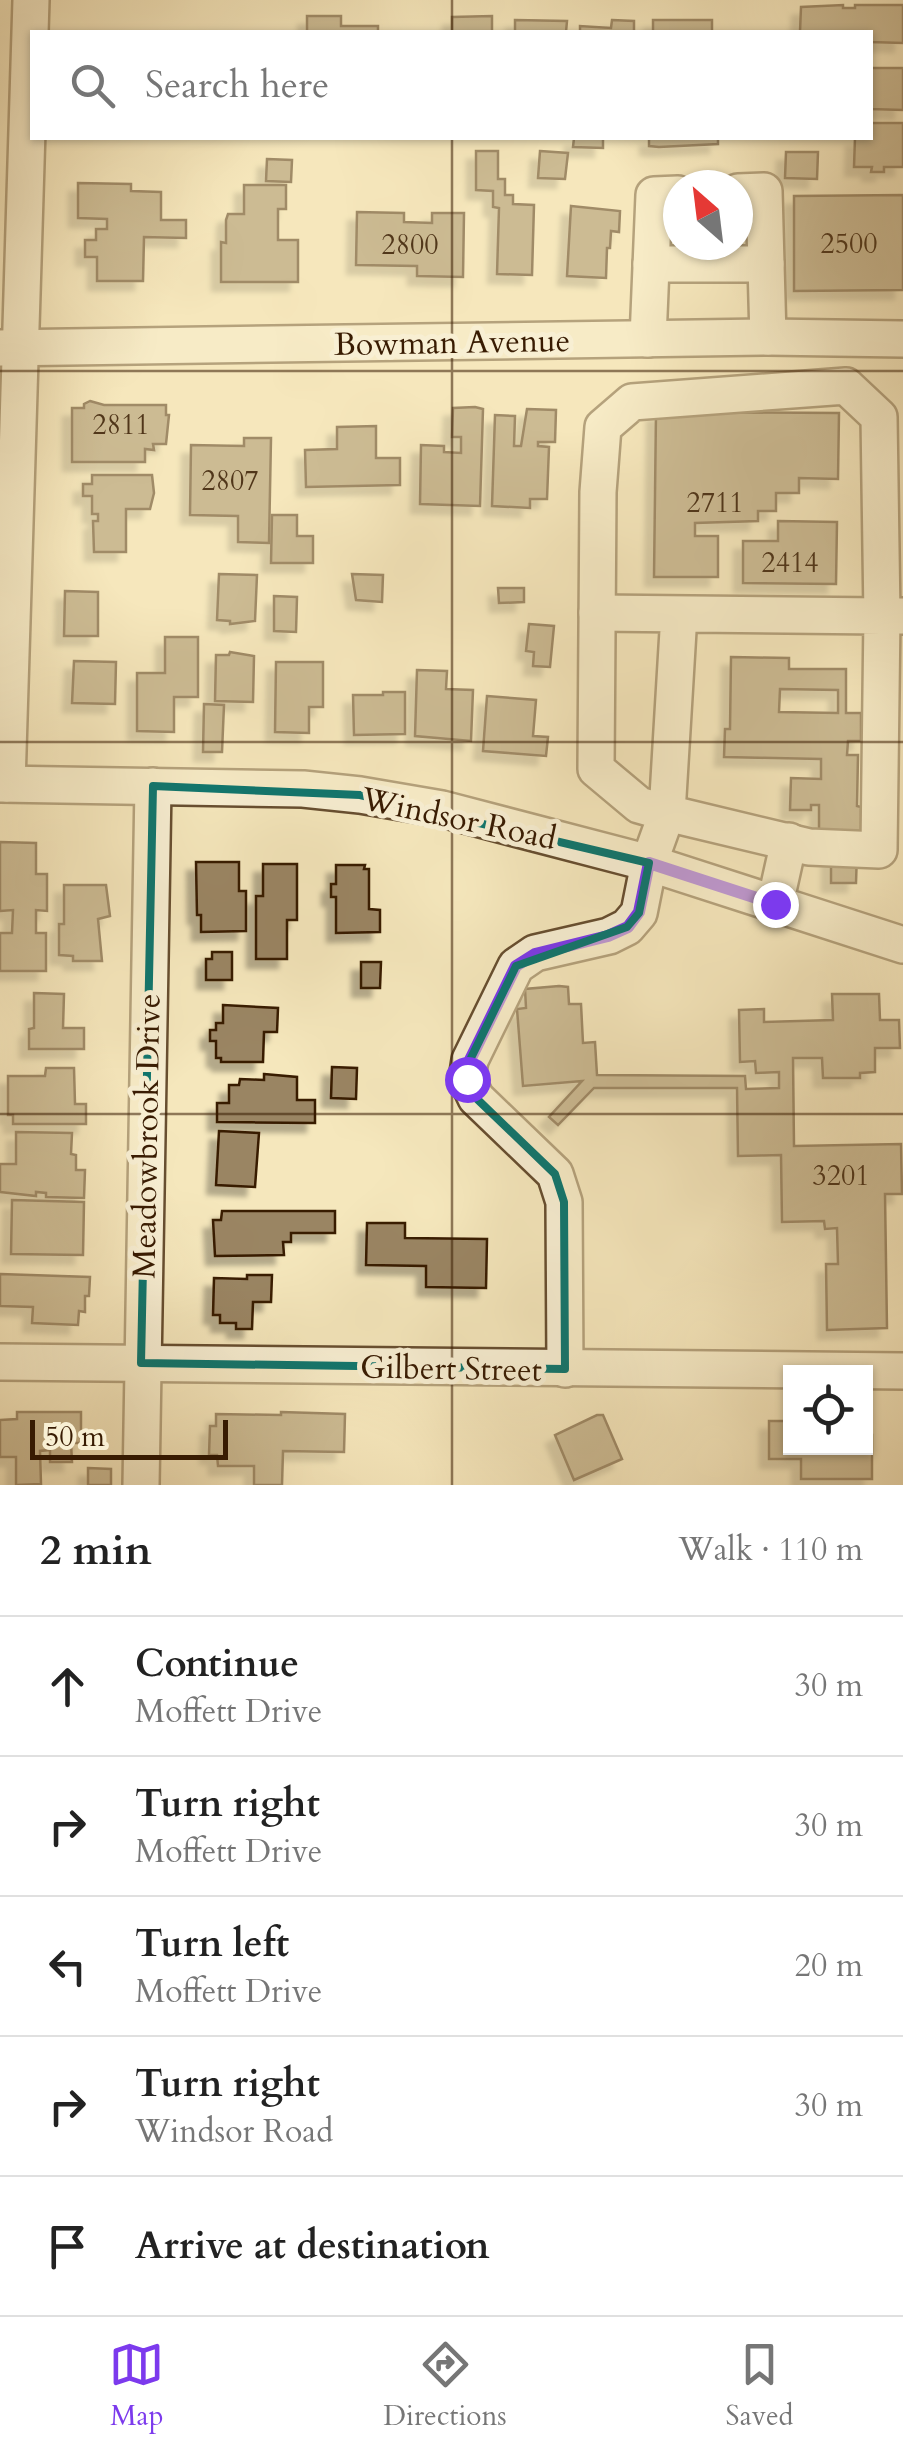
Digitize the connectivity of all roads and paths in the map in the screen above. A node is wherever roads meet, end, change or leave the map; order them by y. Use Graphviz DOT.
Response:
graph roads {
  1 [pos="32,0"];
  2 [pos="30,30"];
  3 [pos="30,32"];
  4 [pos="753,191"];
  5 [pos="663,194"];
  6 [pos="651,264"];
  7 [pos="766,264"];
  8 [pos="768,337"];
  9 [pos="648,339"];
  10 [pos="903,339"];
  11 [pos="10,348"];
  12 [pos="597,613"];
  13 [pos="679,614"];
  14 [pos="893,616"];
  15 [pos="892,767"];
  16 [pos="4,784"];
  17 [pos="154,786"];
  18 [pos="667,812"];
  19 [pos="789,841"];
  20 [pos="649,863"];
  21 [pos="775,904"];
  22 [pos="903,944"];
  23 [pos="0,1362"];
  24 [pos="141,1363"];
  25 [pos="565,1369"];
  26 [pos="903,1371"];
  27 [pos="141,1485"];
  1 -- 2 [label="street"];
  3 -- 11 [label="street"];
  4 -- 7 [label="street"];
  5 -- 6 [label="street"];
  6 -- 7 [label="street"];
  6 -- 9 [label="street"];
  7 -- 8 [label="street"];
  8 -- 9 [label="street, Bowman Avenue"];
  8 -- 10 [label="street, Bowman Avenue"];
  9 -- 11 [label="street, Bowman Avenue"];
  11 -- 16 [label="street"];
  12 -- 13 [label="street"];
  12 -- 14 [label="street"];
  12 -- 18 [label="street"];
  13 -- 14 [label="street"];
  13 -- 18 [label="street"];
  14 -- 15 [label="street"];
  15 -- 19 [label="street"];
  16 -- 17 [label="street, Windsor Road"];
  17 -- 20 [label="street, Windsor Road"];
  17 -- 24 [label="street, Meadowbrook Drive"];
  18 -- 19 [label="street"];
  18 -- 20 [label="street"];
  19 -- 21 [label="street"];
  20 -- 21 [label="street, Windsor Road"];
  20 -- 25 [label="street"];
  21 -- 22 [label="street, Windsor Road"];
  23 -- 24 [label="street, Gilbert Street"];
  24 -- 25 [label="street, Gilbert Street"];
  24 -- 27 [label="street, Meadowbrook Drive"];
  25 -- 26 [label="street, Gilbert Street"];
}
